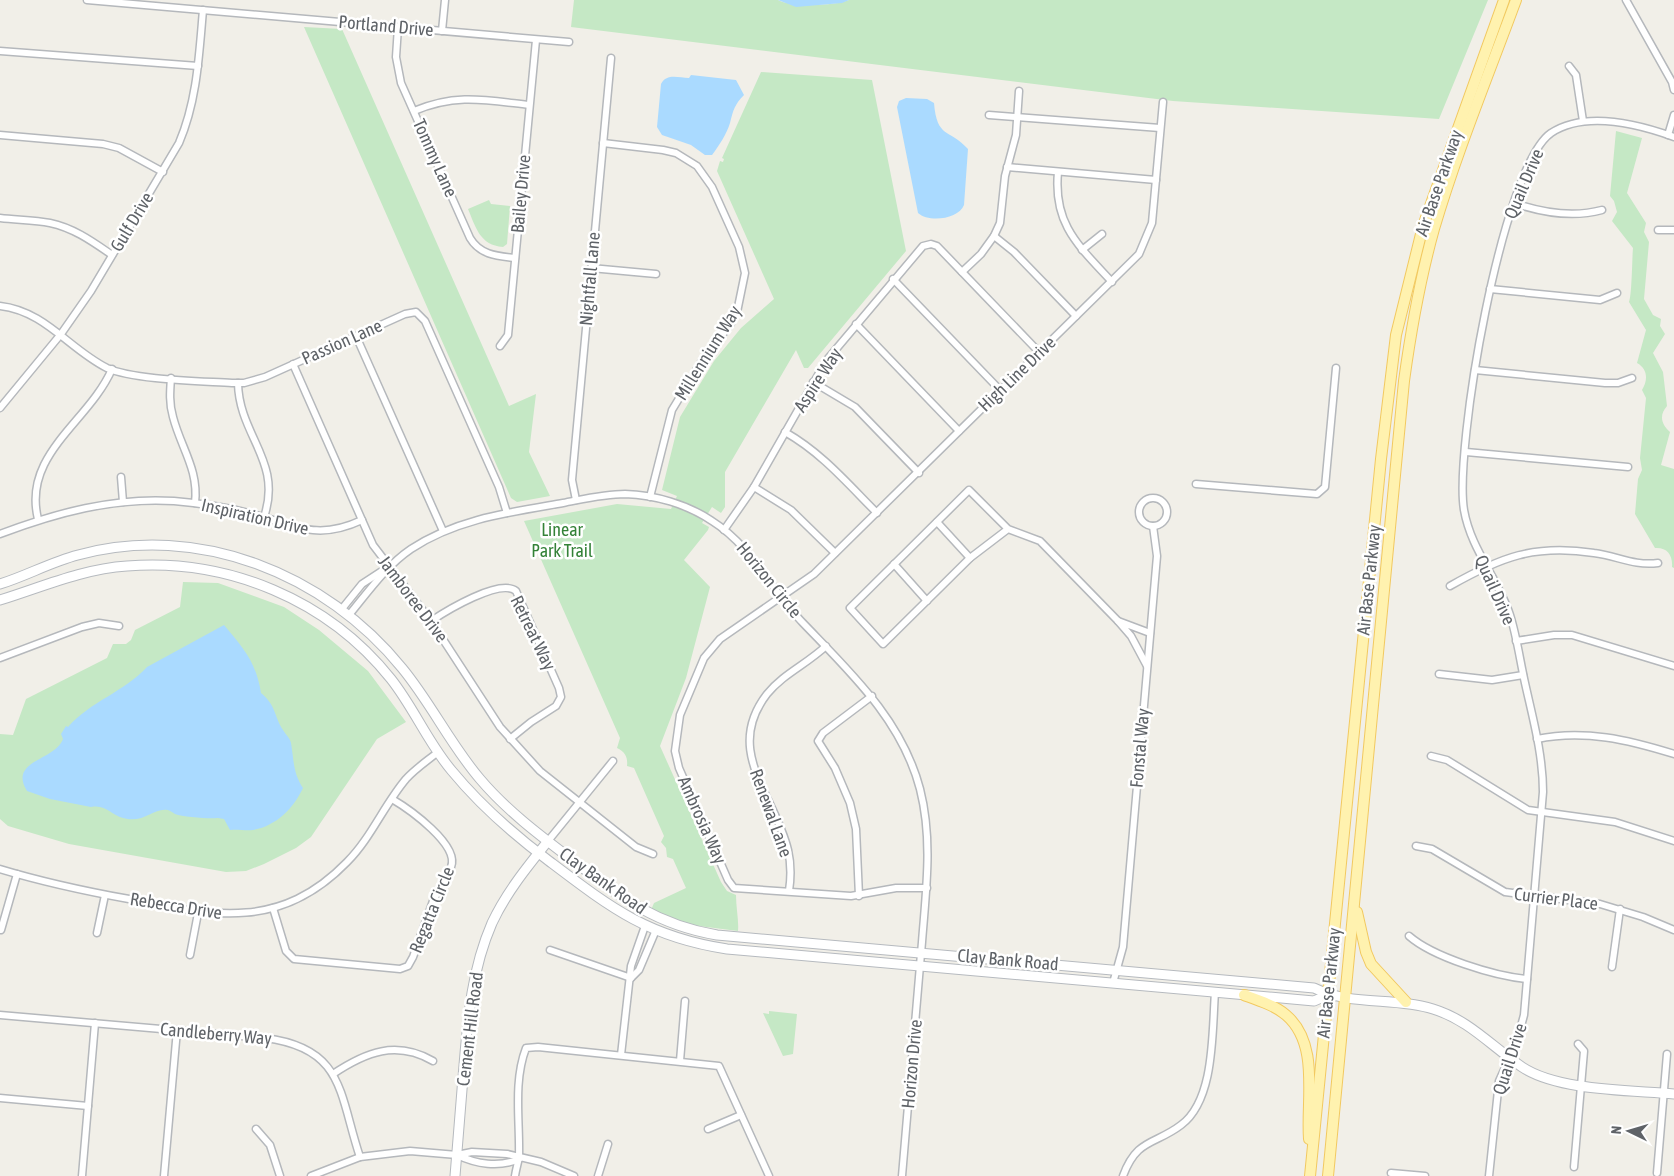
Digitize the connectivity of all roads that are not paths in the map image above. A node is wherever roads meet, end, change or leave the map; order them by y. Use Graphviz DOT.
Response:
graph roads {
  1 [pos="87,0"];
  2 [pos="445,0"];
  3 [pos="1504,0"];
  4 [pos="1516,0"];
  5 [pos="1626,0"];
  6 [pos="203,10"];
  7 [pos="398,27"];
  8 [pos="442,31"];
  9 [pos="536,40"];
  10 [pos="569,42"];
  11 [pos="0,51"];
  12 [pos="611,58"];
  13 [pos="198,66"];
  14 [pos="1569,66"];
  15 [pos="1674,90"];
  16 [pos="1019,91"];
  17 [pos="1163,102"];
  18 [pos="530,105"];
  19 [pos="414,111"];
  20 [pos="989,115"];
  21 [pos="1674,115"];
  22 [pos="1017,117"];
  23 [pos="1583,121"];
  24 [pos="1160,128"];
  25 [pos="0,135"];
  26 [pos="1671,136"];
  27 [pos="603,143"];
  28 [pos="1007,167"];
  29 [pos="162,172"];
  30 [pos="1058,172"];
  31 [pos="1156,180"];
  32 [pos="1514,203"];
  33 [pos="1602,210"];
  34 [pos="0,218"];
  35 [pos="1658,230"];
  36 [pos="1674,230"];
  37 [pos="1102,234"];
  38 [pos="994,236"];
  39 [pos="1082,250"];
  40 [pos="112,255"];
  41 [pos="515,258"];
  42 [pos="591,268"];
  43 [pos="962,272"];
  44 [pos="656,274"];
  45 [pos="893,280"];
  46 [pos="1112,282"];
  47 [pos="1490,289"];
  48 [pos="1617,294"];
  49 [pos="0,306"];
  50 [pos="1076,316"];
  51 [pos="856,324"];
  52 [pos="61,334"];
  53 [pos="356,336"];
  54 [pos="500,346"];
  55 [pos="1039,352"];
  56 [pos="293,364"];
  57 [pos="1336,368"];
  58 [pos="112,369"];
  59 [pos="1475,370"];
  60 [pos="171,378"];
  61 [pos="1632,378"];
  62 [pos="813,382"];
  63 [pos="238,383"];
  64 [pos="1000,390"];
  65 [pos="0,407"];
  66 [pos="959,431"];
  67 [pos="785,432"];
  68 [pos="1466,452"];
  69 [pos="1628,468"];
  70 [pos="919,473"];
  71 [pos="121,477"];
  72 [pos="1196,484"];
  73 [pos="754,487"];
  74 [pos="650,497"];
  75 [pos="576,500"];
  76 [pos="123,502"];
  77 [pos="195,503"];
  78 [pos="507,513"];
  79 [pos="877,513"];
  80 [pos="264,518"];
  81 [pos="38,520"];
  82 [pos="362,520"];
  83 [pos="936,522"];
  84 [pos="1153,526"];
  85 [pos="1008,528"];
  86 [pos="724,530"];
  87 [pos="443,531"];
  88 [pos="0,534"];
  89 [pos="835,553"];
  90 [pos="970,558"];
  91 [pos="1658,563"];
  92 [pos="894,564"];
  93 [pos="389,566"];
  94 [pos="1485,566"];
  95 [pos="0,584"];
  96 [pos="1450,586"];
  97 [pos="781,598"];
  98 [pos="0,600"];
  99 [pos="927,601"];
  100 [pos="345,613"];
  101 [pos="431,621"];
  102 [pos="1118,621"];
  103 [pos="119,626"];
  104 [pos="1150,633"];
  105 [pos="1516,641"];
  106 [pos="826,646"];
  107 [pos="0,658"];
  108 [pos="1147,666"];
  109 [pos="1674,666"];
  110 [pos="1439,674"];
  111 [pos="1523,675"];
  112 [pos="872,696"];
  113 [pos="1537,738"];
  114 [pos="510,739"];
  115 [pos="438,752"];
  116 [pos="1674,754"];
  117 [pos="1431,756"];
  118 [pos="613,761"];
  119 [pos="392,799"];
  120 [pos="578,803"];
  121 [pos="1541,813"];
  122 [pos="548,841"];
  123 [pos="1674,841"];
  124 [pos="1416,846"];
  125 [pos="538,853"];
  126 [pos="653,854"];
  127 [pos="0,869"];
  128 [pos="17,874"];
  129 [pos="927,888"];
  130 [pos="789,891"];
  131 [pos="105,895"];
  132 [pos="859,896"];
  133 [pos="1534,896"];
  134 [pos="1354,901"];
  135 [pos="273,908"];
  136 [pos="1620,909"];
  137 [pos="198,913"];
  138 [pos="645,926"];
  139 [pos="1,930"];
  140 [pos="656,930"];
  141 [pos="1674,930"];
  142 [pos="97,933"];
  143 [pos="1409,936"];
  144 [pos="550,950"];
  145 [pos="922,953"];
  146 [pos="190,955"];
  147 [pos="921,966"];
  148 [pos="1612,967"];
  149 [pos="1117,970"];
  150 [pos="631,978"];
  151 [pos="1527,979"];
  152 [pos="1114,983"];
  153 [pos="1215,992"];
  154 [pos="1244,995"];
  155 [pos="1328,995"];
  156 [pos="1346,997"];
  157 [pos="685,1001"];
  158 [pos="1406,1002"];
  159 [pos="0,1015"];
  160 [pos="95,1023"];
  161 [pos="177,1030"];
  162 [pos="1578,1044"];
  163 [pos="1667,1054"];
  164 [pos="621,1055"];
  165 [pos="1510,1057"];
  166 [pos="680,1060"];
  167 [pos="433,1061"];
  168 [pos="333,1074"];
  169 [pos="1581,1086"];
  170 [pos="1664,1093"];
  171 [pos="1674,1094"];
  172 [pos="0,1098"];
  173 [pos="88,1106"];
  174 [pos="741,1115"];
  175 [pos="256,1129"];
  176 [pos="708,1129"];
  177 [pos="608,1144"];
  178 [pos="457,1155"];
  179 [pos="360,1157"];
  180 [pos="519,1158"];
  181 [pos="1574,1167"];
  182 [pos="1311,1172"];
  183 [pos="1391,1172"];
  184 [pos="1657,1173"];
  185 [pos="82,1176"];
  186 [pos="164,1176"];
  187 [pos="280,1176"];
  188 [pos="311,1176"];
  189 [pos="455,1176"];
  190 [pos="516,1176"];
  191 [pos="574,1176"];
  192 [pos="598,1176"];
  193 [pos="769,1176"];
  194 [pos="902,1176"];
  195 [pos="1123,1176"];
  196 [pos="1328,1176"];
  197 [pos="1425,1176"];
  198 [pos="1488,1176"];
  1 -- 6 [label="street"];
  2 -- 8 [label="street"];
  3 -- 155 [label="main road, Air Base Parkway"];
  4 -- 134 [label="main road, Air Base Parkway"];
  5 -- 15 [label="street"];
  6 -- 7 [label="street, Portland Drive"];
  6 -- 13 [label="street, Gulf Drive"];
  7 -- 8 [label="street, Portland Drive"];
  7 -- 19 [label="street, Tommy Lane"];
  8 -- 9 [label="street, Portland Drive"];
  9 -- 10 [label="street, Portland Drive"];
  9 -- 18 [label="street, Bailey Drive"];
  11 -- 13 [label="street"];
  12 -- 27 [label="street, Nightfall Lane"];
  13 -- 29 [label="street, Gulf Drive"];
  14 -- 23 [label="street"];
  16 -- 22 [label="street"];
  17 -- 24 [label="street, High Line Drive"];
  18 -- 19 [label="street"];
  18 -- 41 [label="street, Bailey Drive"];
  19 -- 41 [label="street, Tommy Lane"];
  20 -- 22 [label="street"];
  21 -- 26 [label="street"];
  22 -- 24 [label="street"];
  22 -- 28 [label="street"];
  23 -- 26 [label="street, Quail Drive"];
  23 -- 32 [label="street, Quail Drive"];
  24 -- 31 [label="street, High Line Drive"];
  25 -- 29 [label="street"];
  27 -- 42 [label="street, Nightfall Lane"];
  27 -- 74 [label="street, Millennium Way"];
  28 -- 30 [label="street"];
  28 -- 38 [label="street"];
  29 -- 40 [label="street, Gulf Drive"];
  30 -- 31 [label="street"];
  30 -- 39 [label="street"];
  31 -- 46 [label="street, High Line Drive"];
  32 -- 33 [label="street"];
  32 -- 47 [label="street, Quail Drive"];
  34 -- 40 [label="street"];
  35 -- 36 [label="street"];
  37 -- 39 [label="street"];
  38 -- 43 [label="street"];
  38 -- 50 [label="street"];
  39 -- 46 [label="street"];
  40 -- 52 [label="street, Gulf Drive"];
  41 -- 54 [label="street, Bailey Drive"];
  42 -- 44 [label="street"];
  42 -- 75 [label="street, Nightfall Lane"];
  43 -- 45 [label="street, Aspire Way"];
  43 -- 55 [label="street"];
  45 -- 51 [label="street, Aspire Way"];
  45 -- 64 [label="street"];
  46 -- 50 [label="street, High Line Drive"];
  47 -- 48 [label="street"];
  47 -- 59 [label="street, Quail Drive"];
  49 -- 52 [label="street, Passion Lane"];
  50 -- 55 [label="street, High Line Drive"];
  51 -- 62 [label="street, Aspire Way"];
  51 -- 66 [label="street"];
  52 -- 58 [label="street, Passion Lane"];
  52 -- 65 [label="street, Gulf Drive"];
  53 -- 56 [label="street, Passion Lane"];
  53 -- 78 [label="street, Passion Lane"];
  53 -- 87 [label="street"];
  55 -- 64 [label="street, High Line Drive"];
  56 -- 63 [label="street, Passion Lane"];
  56 -- 82 [label="street, Jamboree Drive"];
  57 -- 72 [label="street"];
  58 -- 60 [label="street, Passion Lane"];
  58 -- 81 [label="street"];
  59 -- 61 [label="street"];
  59 -- 68 [label="street, Quail Drive"];
  60 -- 63 [label="street, Passion Lane"];
  60 -- 77 [label="street"];
  62 -- 67 [label="street, Aspire Way"];
  62 -- 70 [label="street"];
  63 -- 80 [label="street"];
  64 -- 66 [label="street, High Line Drive"];
  66 -- 70 [label="street, High Line Drive"];
  67 -- 73 [label="street, Aspire Way"];
  67 -- 79 [label="street"];
  68 -- 69 [label="street"];
  68 -- 94 [label="street, Quail Drive"];
  70 -- 79 [label="street, High Line Drive"];
  71 -- 76 [label="street"];
  73 -- 86 [label="street, Aspire Way"];
  73 -- 89 [label="street"];
  74 -- 75 [label="street, Horizon Circle"];
  74 -- 86 [label="street, Horizon Circle"];
  75 -- 78 [label="street, Horizon Circle"];
  76 -- 77 [label="street, Inspiration Drive"];
  76 -- 81 [label="street, Inspiration Drive"];
  77 -- 80 [label="street, Inspiration Drive"];
  78 -- 87 [label="street, Horizon Circle"];
  79 -- 89 [label="street, High Line Drive"];
  80 -- 82 [label="street, Inspiration Drive"];
  81 -- 88 [label="street, Inspiration Drive"];
  82 -- 93 [label="street, Jamboree Drive"];
  83 -- 85 [label="street"];
  83 -- 90 [label="street"];
  83 -- 92 [label="street"];
  84 -- 84 [label="street"];
  84 -- 104 [label="street, Fonstal Way"];
  85 -- 90 [label="street"];
  85 -- 102 [label="street"];
  86 -- 97 [label="street, Horizon Circle"];
  87 -- 93 [label="street, Horizon Circle"];
  89 -- 97 [label="street, High Line Drive"];
  90 -- 99 [label="street"];
  91 -- 94 [label="street"];
  92 -- 99 [label="street"];
  92 -- 99 [label="street"];
  93 -- 100 [label="street, Horizon Circle"];
  93 -- 100 [label="street, Horizon Circle"];
  93 -- 101 [label="street, Jamboree Drive"];
  94 -- 96 [label="street"];
  94 -- 105 [label="street, Quail Drive"];
  95 -- 100 [label="street, Clay Bank Road"];
  97 -- 106 [label="street, Horizon Circle"];
  97 -- 130 [label="street, Ambrosia Way"];
  98 -- 115 [label="street, Clay Bank Road"];
  100 -- 122 [label="street, Clay Bank Road"];
  101 -- 114 [label="street, Jamboree Drive"];
  101 -- 114 [label="street, Retreat Way"];
  102 -- 104 [label="street"];
  102 -- 108 [label="street"];
  103 -- 107 [label="street"];
  104 -- 108 [label="street, Fonstal Way"];
  105 -- 109 [label="street"];
  105 -- 111 [label="street, Quail Drive"];
  106 -- 112 [label="street, Horizon Circle"];
  106 -- 130 [label="street, Renewal Lane"];
  108 -- 149 [label="street, Fonstal Way"];
  110 -- 111 [label="street"];
  111 -- 113 [label="street, Quail Drive"];
  112 -- 129 [label="street, Horizon Circle"];
  112 -- 132 [label="street"];
  113 -- 116 [label="street"];
  113 -- 121 [label="street, Quail Drive"];
  114 -- 120 [label="street, Jamboree Drive"];
  115 -- 119 [label="street, Rebecca Drive"];
  115 -- 125 [label="street, Clay Bank Road"];
  117 -- 121 [label="street"];
  118 -- 120 [label="street"];
  119 -- 135 [label="street, Rebecca Drive"];
  119 -- 135 [label="street, Regatta Circle"];
  120 -- 122 [label="street"];
  120 -- 126 [label="street, Jamboree Drive"];
  121 -- 123 [label="street"];
  121 -- 133 [label="street, Quail Drive"];
  122 -- 125 [label="street, Cement Hill Road"];
  122 -- 145 [label="street, Clay Bank Road"];
  124 -- 133 [label="street, Currier Place"];
  125 -- 138 [label="street, Clay Bank Road"];
  125 -- 178 [label="street, Cement Hill Road"];
  127 -- 128 [label="street, Rebecca Drive"];
  128 -- 131 [label="street, Rebecca Drive"];
  128 -- 139 [label="street"];
  129 -- 132 [label="street, Ambrosia Way"];
  129 -- 145 [label="street, Horizon Circle"];
  130 -- 132 [label="street, Ambrosia Way"];
  131 -- 137 [label="street, Rebecca Drive"];
  131 -- 142 [label="street"];
  133 -- 136 [label="street, Currier Place"];
  133 -- 151 [label="street, Quail Drive"];
  134 -- 156 [label="main road, Air Base Parkway"];
  134 -- 158 [label="main road"];
  135 -- 137 [label="street, Rebecca Drive"];
  136 -- 141 [label="street, Currier Place"];
  136 -- 148 [label="street"];
  137 -- 146 [label="street"];
  138 -- 140 [label="street, Clay Bank Road"];
  138 -- 150 [label="street"];
  140 -- 147 [label="street, Clay Bank Road"];
  140 -- 150 [label="street"];
  143 -- 151 [label="street"];
  144 -- 150 [label="street"];
  145 -- 147 [label="street, Horizon Drive"];
  145 -- 149 [label="street, Clay Bank Road"];
  147 -- 152 [label="street, Clay Bank Road"];
  147 -- 194 [label="street, Horizon Drive"];
  149 -- 152 [label="street, Fonstal Way"];
  149 -- 155 [label="street, Clay Bank Road"];
  150 -- 164 [label="street"];
  151 -- 165 [label="street, Quail Drive"];
  152 -- 153 [label="street, Clay Bank Road"];
  153 -- 154 [label="street, Clay Bank Road"];
  153 -- 195 [label="street"];
  154 -- 155 [label="street, Clay Bank Road"];
  154 -- 182 [label="main road"];
  155 -- 156 [label="street, Clay Bank Road"];
  155 -- 182 [label="main road, Air Base Parkway"];
  156 -- 158 [label="street, Clay Bank Road"];
  156 -- 196 [label="main road, Air Base Parkway"];
  157 -- 166 [label="street"];
  158 -- 165 [label="street, Clay Bank Road"];
  159 -- 160 [label="street, Candleberry Way"];
  160 -- 161 [label="street, Candleberry Way"];
  160 -- 173 [label="street"];
  161 -- 168 [label="street, Candleberry Way"];
  161 -- 186 [label="street"];
  162 -- 169 [label="street"];
  163 -- 170 [label="street"];
  164 -- 166 [label="street"];
  164 -- 180 [label="street"];
  165 -- 169 [label="street, Clay Bank Road"];
  165 -- 198 [label="street, Quail Drive"];
  166 -- 174 [label="street"];
  167 -- 168 [label="street"];
  168 -- 179 [label="street, Candleberry Way"];
  169 -- 170 [label="street, Clay Bank Road"];
  169 -- 181 [label="street"];
  170 -- 171 [label="street, Clay Bank Road"];
  170 -- 184 [label="street"];
  172 -- 173 [label="street"];
  173 -- 185 [label="street"];
  174 -- 176 [label="street"];
  174 -- 193 [label="street"];
  175 -- 187 [label="street"];
  177 -- 192 [label="street"];
  178 -- 179 [label="street"];
  178 -- 180 [label="street"];
  178 -- 180 [label="street"];
  178 -- 189 [label="street, Cement Hill Road"];
  179 -- 188 [label="street"];
  180 -- 190 [label="street"];
  180 -- 191 [label="street"];
  183 -- 197 [label="street"];
}
